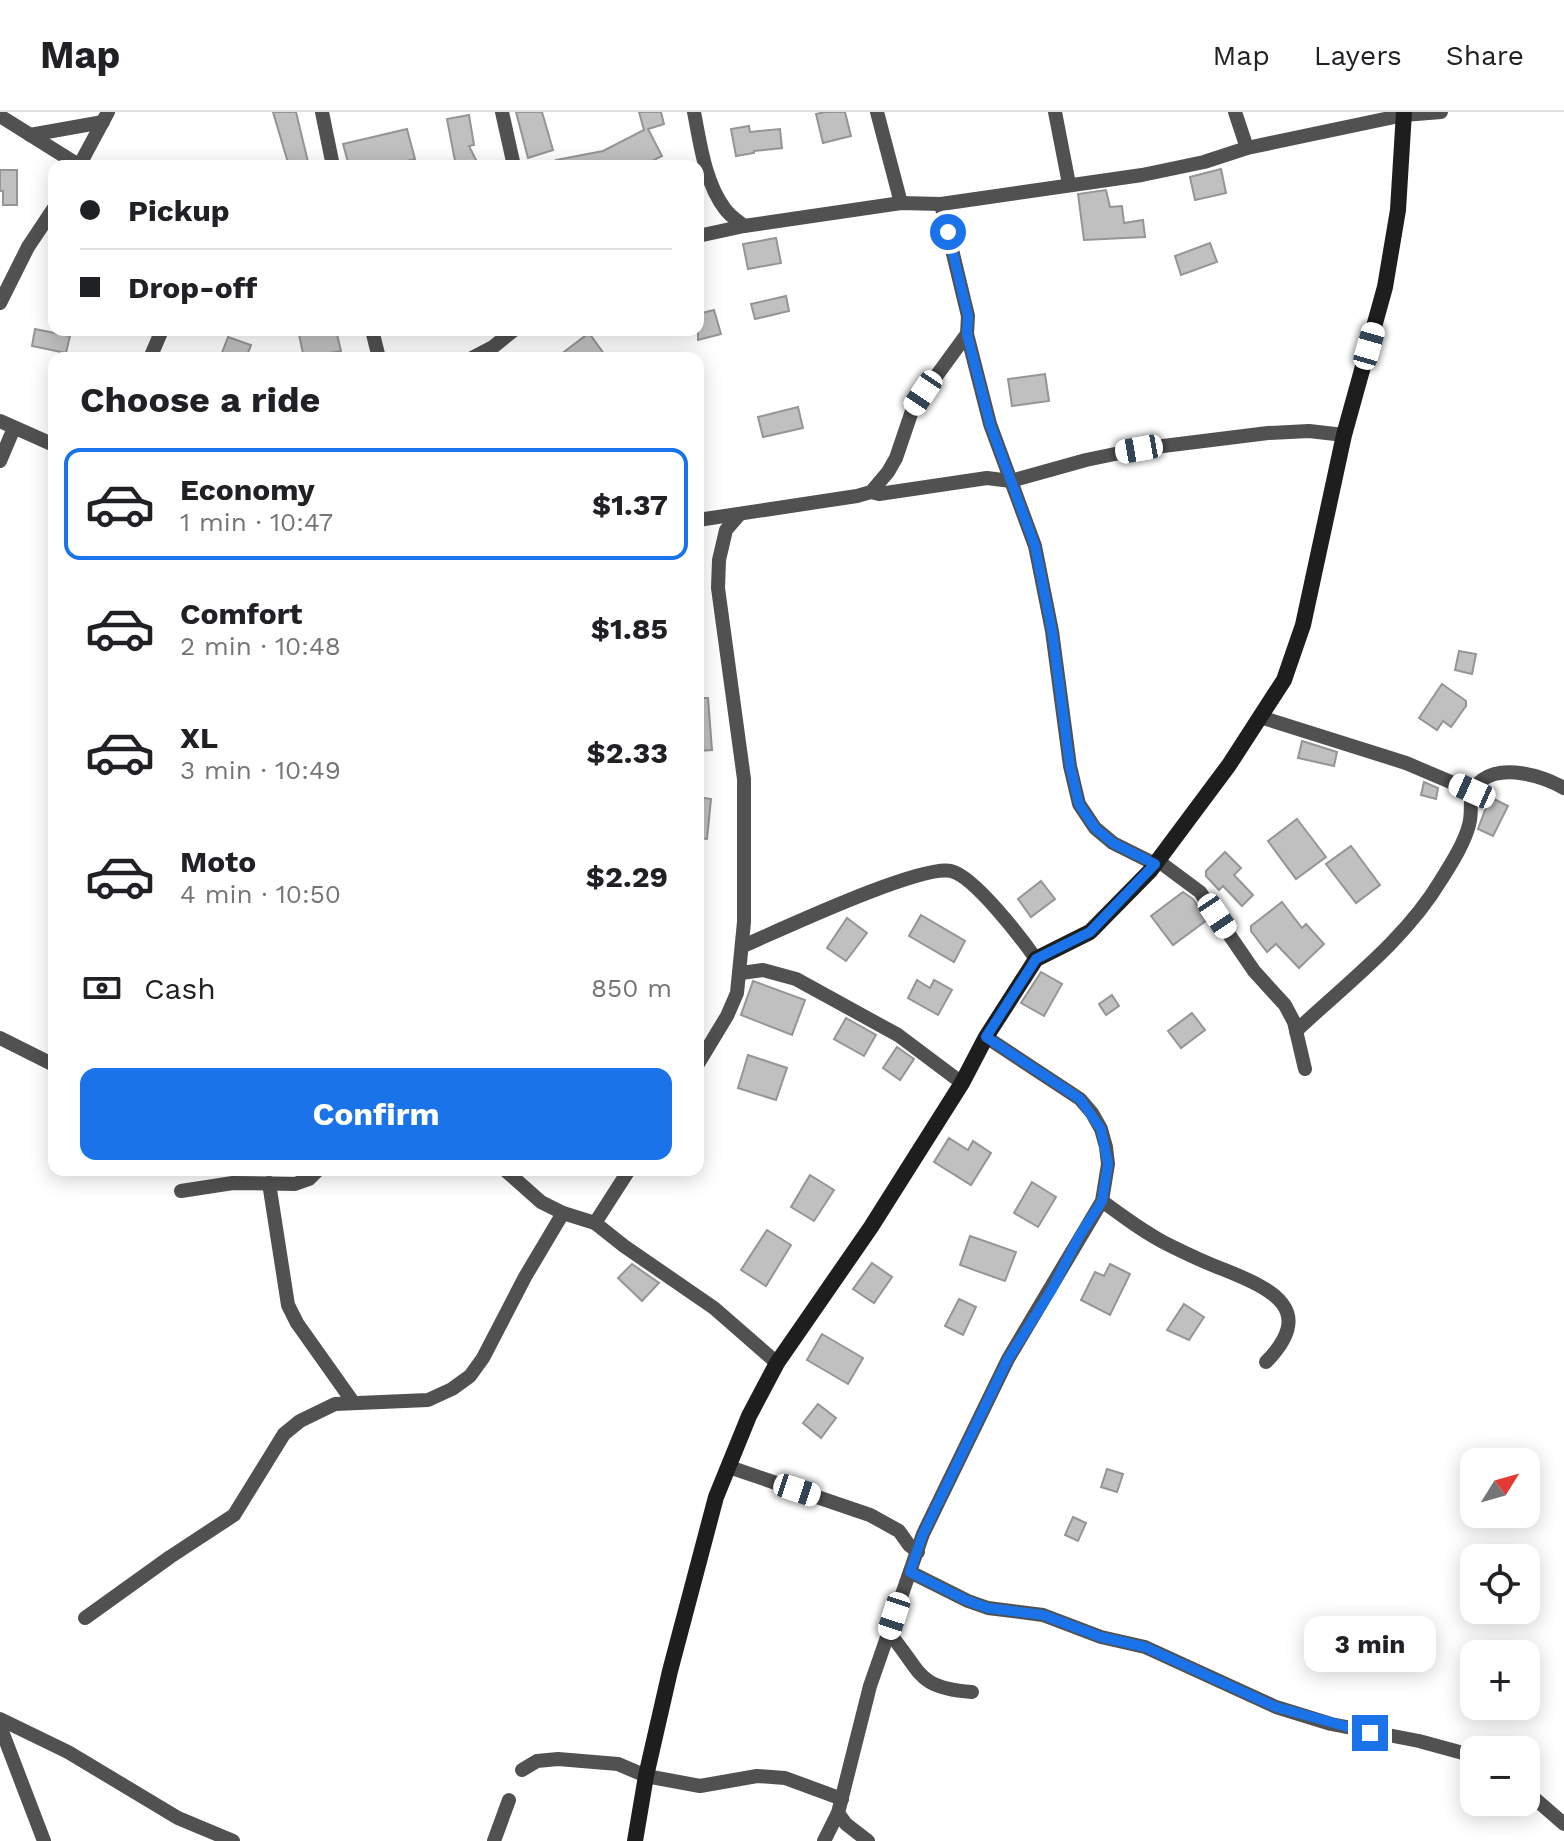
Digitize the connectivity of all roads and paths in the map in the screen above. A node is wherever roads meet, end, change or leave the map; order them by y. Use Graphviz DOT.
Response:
graph roads {
  1 [pos="322,112"];
  2 [pos="502,112"];
  3 [pos="694,112"];
  4 [pos="877,112"];
  5 [pos="1055,112"];
  6 [pos="1235,112"];
  7 [pos="1441,112"];
  8 [pos="1404,114"];
  9 [pos="0,116"];
  10 [pos="105,117"];
  11 [pos="30,135"];
  12 [pos="1247,148"];
  13 [pos="70,160"];
  14 [pos="82,160"];
  15 [pos="332,160"];
  16 [pos="513,160"];
  17 [pos="1069,184"];
  18 [pos="901,203"];
  19 [pos="941,204"];
  20 [pos="48,217"];
  21 [pos="744,226"];
  22 [pos="704,235"];
  23 [pos="0,303"];
  24 [pos="967,334"];
  25 [pos="507,336"];
  26 [pos="483,352"];
  27 [pos="7,424"];
  28 [pos="1344,435"];
  29 [pos="48,442"];
  30 [pos="0,461"];
  31 [pos="1011,481"];
  32 [pos="871,492"];
  33 [pos="739,515"];
  34 [pos="704,519"];
  35 [pos="1260,717"];
  36 [pos="1564,788"];
  37 [pos="1472,791"];
  38 [pos="1156,862"];
  39 [pos="743,946"];
  40 [pos="1036,959"];
  41 [pos="741,973"];
  42 [pos="1296,1031"];
  43 [pos="986,1037"];
  44 [pos="0,1038"];
  45 [pos="704,1044"];
  46 [pos="48,1062"];
  47 [pos="1305,1069"];
  48 [pos="962,1083"];
  49 [pos="312,1176"];
  50 [pos="512,1176"];
  51 [pos="625,1176"];
  52 [pos="269,1183"];
  53 [pos="181,1191"];
  54 [pos="1102,1201"];
  55 [pos="563,1213"];
  56 [pos="595,1223"];
  57 [pos="1266,1362"];
  58 [pos="777,1363"];
  59 [pos="353,1402"];
  60 [pos="729,1467"];
  61 [pos="918,1552"];
  62 [pos="910,1572"];
  63 [pos="85,1618"];
  64 [pos="889,1633"];
  65 [pos="972,1692"];
  66 [pos="0,1719"];
  67 [pos="0,1726"];
  68 [pos="1460,1752"];
  69 [pos="522,1770"];
  70 [pos="646,1776"];
  71 [pos="509,1800"];
  72 [pos="1540,1803"];
  73 [pos="840,1806"];
  74 [pos="1564,1824"];
  75 [pos="44,1841"];
  76 [pos="233,1841"];
  77 [pos="494,1841"];
  78 [pos="635,1841"];
  79 [pos="824,1841"];
  80 [pos="868,1841"];
  1 -- 15 [label="street"];
  2 -- 16 [label="street"];
  3 -- 21 [label="street"];
  4 -- 18 [label="street"];
  5 -- 17 [label="street"];
  6 -- 12 [label="street"];
  7 -- 8 [label="street"];
  8 -- 12 [label="street"];
  8 -- 28 [label="street"];
  9 -- 11 [label="street"];
  10 -- 11 [label="street"];
  10 -- 14 [label="street"];
  11 -- 13 [label="street"];
  12 -- 17 [label="street"];
  17 -- 19 [label="street"];
  18 -- 19 [label="street"];
  18 -- 21 [label="street"];
  19 -- 24 [label="street"];
  20 -- 23 [label="street"];
  21 -- 22 [label="street"];
  24 -- 31 [label="street"];
  24 -- 32 [label="street"];
  25 -- 26 [label="street"];
  27 -- 29 [label="street"];
  27 -- 30 [label="street"];
  28 -- 31 [label="street"];
  28 -- 35 [label="street"];
  31 -- 32 [label="street"];
  31 -- 38 [label="street"];
  32 -- 33 [label="street"];
  33 -- 34 [label="street"];
  33 -- 39 [label="street"];
  35 -- 37 [label="street"];
  35 -- 38 [label="street"];
  36 -- 37 [label="street"];
  37 -- 42 [label="street"];
  38 -- 40 [label="street"];
  38 -- 42 [label="street"];
  39 -- 40 [label="street"];
  39 -- 41 [label="street"];
  40 -- 43 [label="street"];
  41 -- 45 [label="street"];
  41 -- 48 [label="street"];
  42 -- 47 [label="street"];
  43 -- 48 [label="street"];
  43 -- 54 [label="street"];
  44 -- 46 [label="street"];
  48 -- 58 [label="street"];
  49 -- 52 [label="street"];
  50 -- 55 [label="street"];
  51 -- 56 [label="street"];
  52 -- 53 [label="street"];
  52 -- 59 [label="street"];
  54 -- 57 [label="street"];
  54 -- 61 [label="street"];
  55 -- 56 [label="street"];
  55 -- 59 [label="street"];
  56 -- 58 [label="street"];
  58 -- 60 [label="street"];
  59 -- 63 [label="street"];
  60 -- 61 [label="street"];
  60 -- 70 [label="street"];
  61 -- 62 [label="street"];
  62 -- 64 [label="street"];
  62 -- 68 [label="street"];
  64 -- 65 [label="street"];
  64 -- 73 [label="street"];
  66 -- 76 [label="street"];
  67 -- 75 [label="street"];
  69 -- 70 [label="street"];
  70 -- 73 [label="street"];
  70 -- 78 [label="street"];
  71 -- 77 [label="street"];
  72 -- 74 [label="street"];
  73 -- 79 [label="street"];
  73 -- 80 [label="street"];
}
